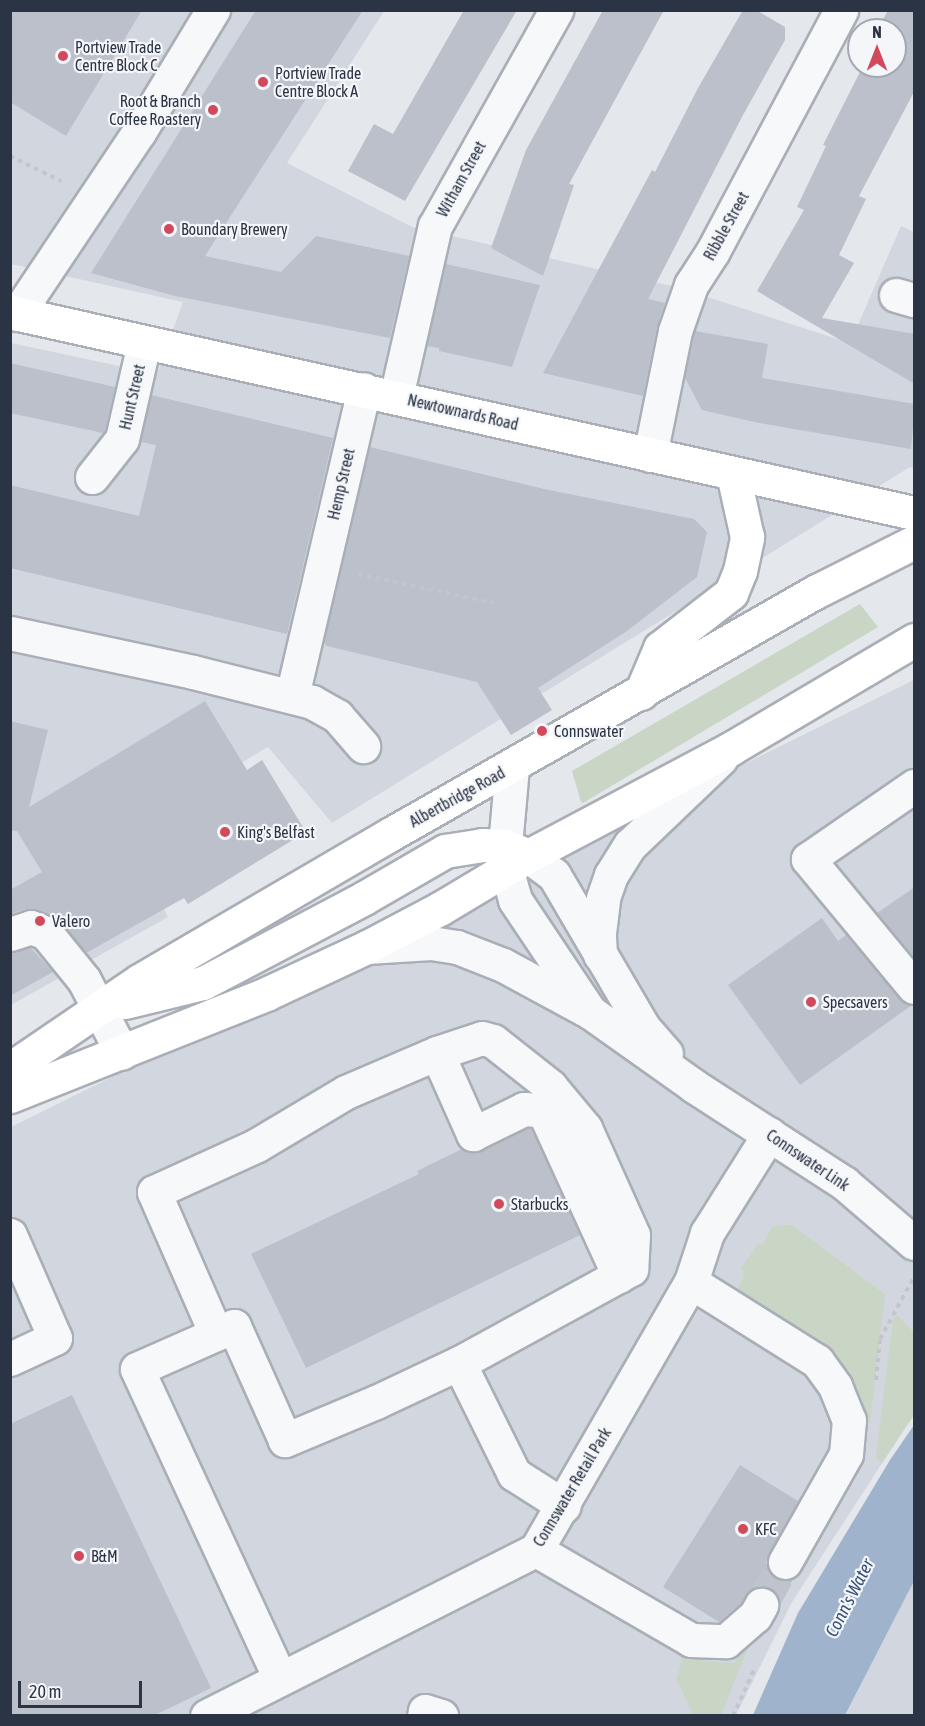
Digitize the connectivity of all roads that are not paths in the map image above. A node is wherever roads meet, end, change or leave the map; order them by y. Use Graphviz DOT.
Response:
graph roads {
  1 [pos="213,10"];
  2 [pos="556,10"];
  3 [pos="840,10"];
  4 [pos="14,313"];
  5 [pos="144,343"];
  6 [pos="364,389"];
  7 [pos="396,397"];
  8 [pos="651,455"];
  9 [pos="732,474"];
  10 [pos="92,477"];
  11 [pos="915,513"];
  12 [pos="915,543"];
  13 [pos="10,633"];
  14 [pos="915,640"];
  15 [pos="641,693"];
  16 [pos="292,696"];
  17 [pos="363,746"];
  18 [pos="730,748"];
  19 [pos="512,767"];
  20 [pos="915,786"];
  21 [pos="513,857"];
  22 [pos="10,934"];
  23 [pos="367,947"];
  24 [pos="600,955"];
  25 [pos="915,987"];
  26 [pos="100,1008"];
  27 [pos="590,1012"];
  28 [pos="122,1053"];
  29 [pos="437,1053"];
  30 [pos="10,1069"];
  31 [pos="694,1086"];
  32 [pos="10,1095"];
  33 [pos="769,1134"];
  34 [pos="10,1235"];
  35 [pos="915,1243"];
  36 [pos="619,1276"];
  37 [pos="691,1282"];
  38 [pos="216,1334"];
  39 [pos="10,1359"];
  40 [pos="459,1363"];
  41 [pos="564,1506"];
  42 [pos="536,1550"];
  43 [pos="785,1562"];
  44 [pos="761,1605"];
  45 [pos="280,1679"];
  46 [pos="207,1716"];
  47 [pos="424,1716"];
  48 [pos="441,1716"];
  1 -- 4 [label="street"];
  2 -- 7 [label="street, Witham Street"];
  3 -- 8 [label="street, Ribble Street"];
  4 -- 5 [label="main road, Newtownards Road"];
  5 -- 6 [label="main road, Newtownards Road"];
  5 -- 10 [label="street, Hunt Street"];
  6 -- 7 [label="main road, Newtownards Road"];
  6 -- 16 [label="street, Hemp Street"];
  7 -- 8 [label="main road, Newtownards Road"];
  8 -- 9 [label="main road, Newtownards Road"];
  9 -- 11 [label="main road, Newtownards Road"];
  9 -- 15 [label="main road"];
  12 -- 15 [label="main road, Albertbridge Road"];
  13 -- 16 [label="street"];
  14 -- 18 [label="main road"];
  15 -- 19 [label="main road, Albertbridge Road"];
  16 -- 17 [label="street"];
  18 -- 21 [label="main road"];
  18 -- 24 [label="street"];
  19 -- 21 [label="street, Connswater Link"];
  19 -- 26 [label="main road, Albertbridge Road"];
  20 -- 25 [label="street"];
  21 -- 23 [label="main road"];
  21 -- 24 [label="street, Connswater Link"];
  21 -- 26 [label="main road"];
  21 -- 27 [label="street, Connswater Link"];
  22 -- 26 [label="street"];
  23 -- 27 [label="street, Connswater Link"];
  23 -- 28 [label="main road"];
  24 -- 31 [label="street, Connswater Link"];
  26 -- 28 [label="street"];
  26 -- 30 [label="main road, Albertbridge Road"];
  27 -- 31 [label="street, Connswater Link"];
  28 -- 32 [label="main road"];
  29 -- 36 [label="street"];
  29 -- 36 [label="street"];
  29 -- 38 [label="street"];
  31 -- 33 [label="street, Connswater Link"];
  33 -- 35 [label="street, Connswater Link"];
  33 -- 37 [label="street, Connswater Retail Park"];
  34 -- 39 [label="street"];
  36 -- 40 [label="street"];
  37 -- 41 [label="street, Connswater Retail Park"];
  37 -- 43 [label="street"];
  38 -- 40 [label="street"];
  38 -- 45 [label="street"];
  40 -- 41 [label="street"];
  41 -- 42 [label="street, Connswater Retail Park"];
  42 -- 44 [label="street"];
  42 -- 45 [label="street, Connswater Retail Park"];
  45 -- 46 [label="street, Connswater Retail Park"];
  47 -- 48 [label="street"];
}
